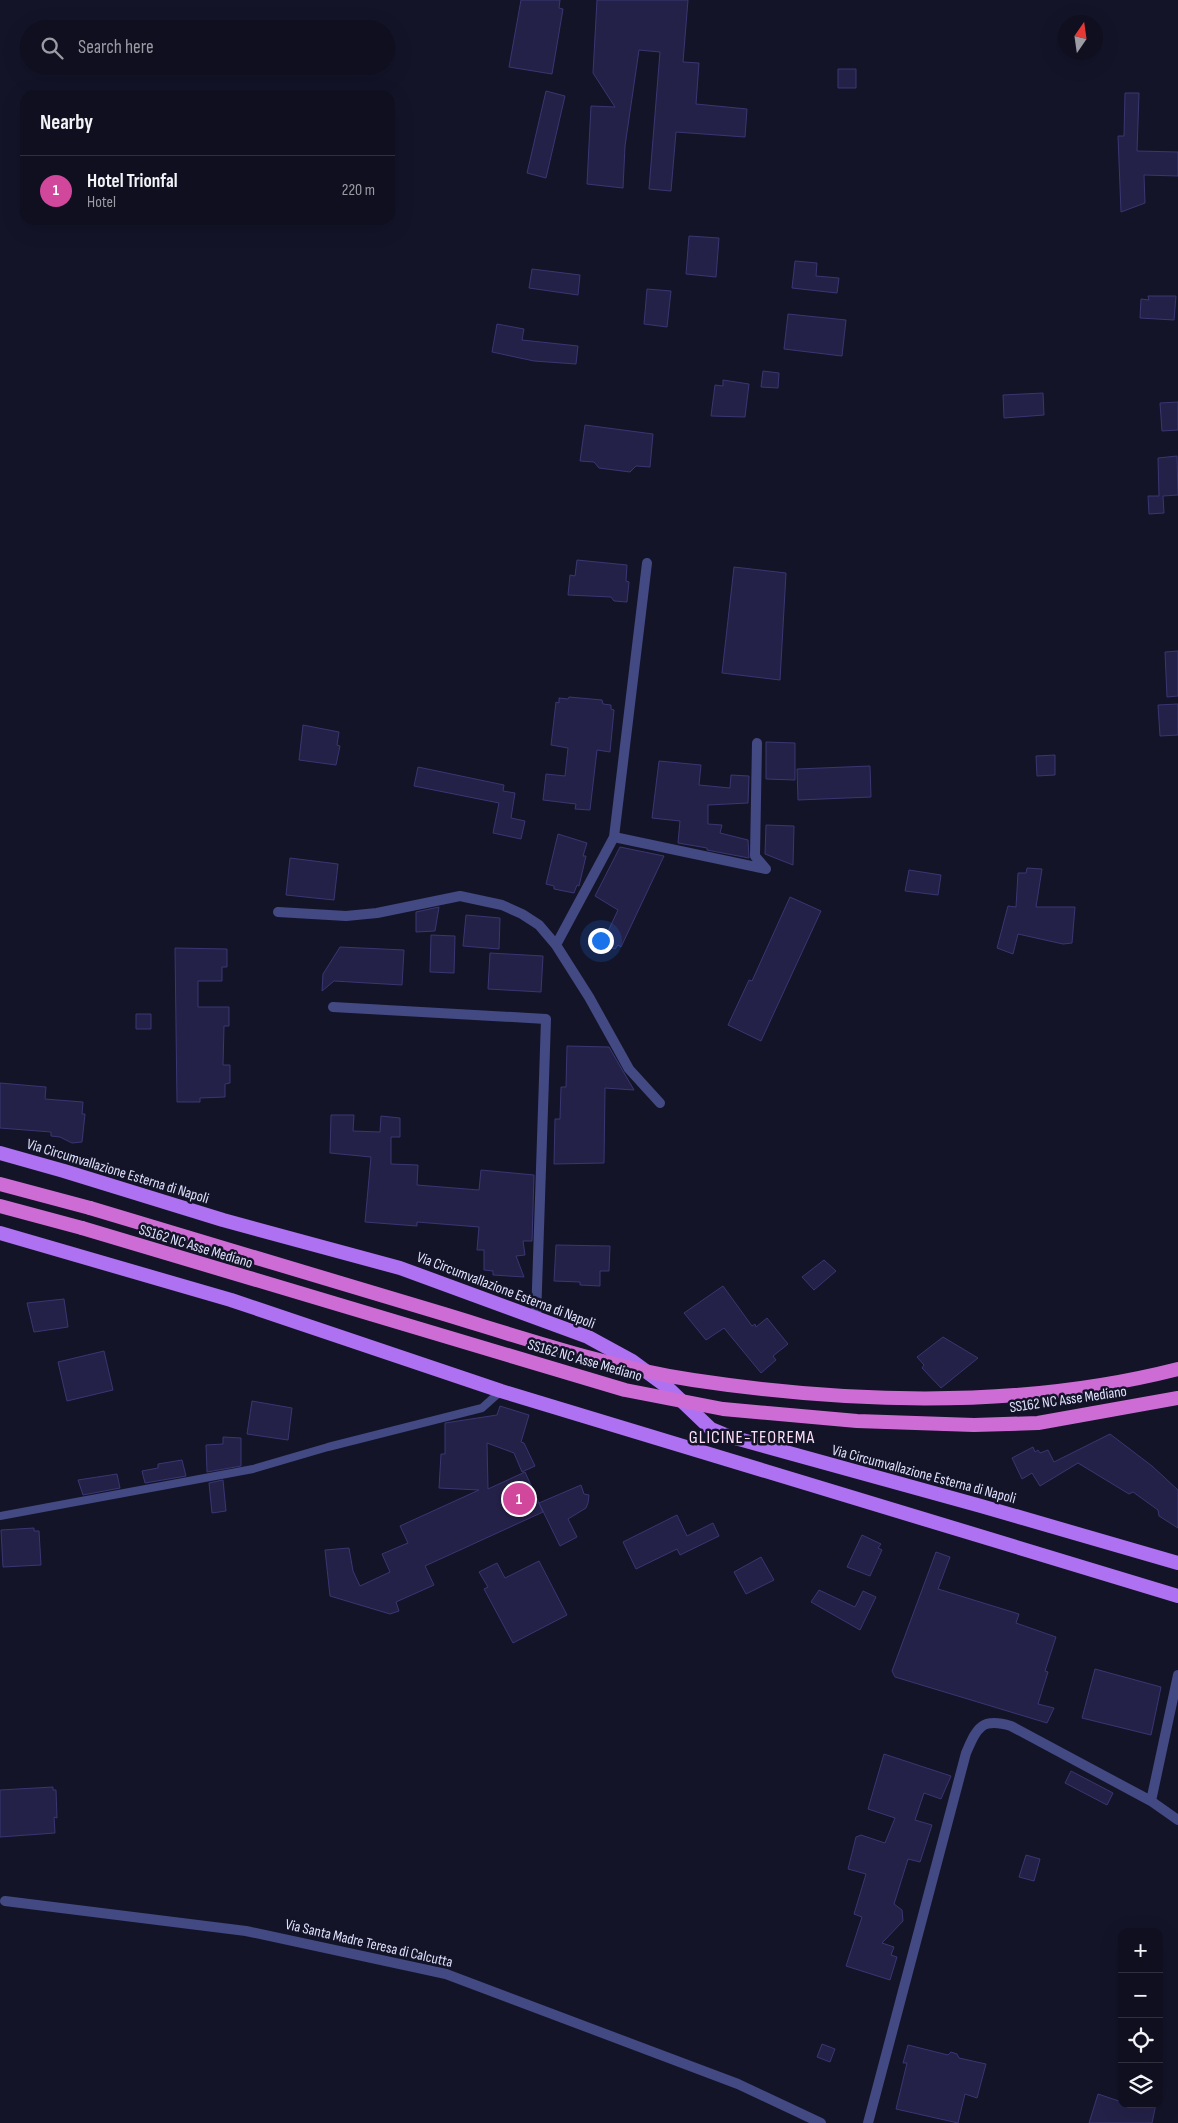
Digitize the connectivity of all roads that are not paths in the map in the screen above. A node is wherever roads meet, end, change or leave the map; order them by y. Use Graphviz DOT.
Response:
graph roads {
  1 [pos="647,563"];
  2 [pos="757,743"];
  3 [pos="614,837"];
  4 [pos="278,912"];
  5 [pos="556,945"];
  6 [pos="333,1007"];
  7 [pos="660,1104"];
  8 [pos="0,1153"];
  9 [pos="0,1184"];
  10 [pos="0,1206"];
  11 [pos="0,1233"];
  12 [pos="536,1318"];
  13 [pos="1178,1369"];
  14 [pos="501,1391"];
  15 [pos="1178,1398"];
  16 [pos="0,1516"];
  17 [pos="1178,1563"];
  18 [pos="1178,1596"];
  19 [pos="1178,1675"];
  20 [pos="1151,1801"];
  21 [pos="1178,1820"];
  22 [pos="5,1901"];
  23 [pos="821,2123"];
  24 [pos="868,2123"];
  1 -- 3 [label="street"];
  2 -- 3 [label="street"];
  3 -- 5 [label="street"];
  4 -- 5 [label="street"];
  5 -- 7 [label="street"];
  6 -- 12 [label="street"];
  8 -- 12 [label="main road, Via Circumvallazione Esterna di Napoli"];
  9 -- 13 [label="highway, SS162 NC Asse Mediano, bridge"];
  10 -- 15 [label="highway, SS162 NC Asse Mediano, bridge"];
  11 -- 14 [label="main road"];
  12 -- 17 [label="main road, Via Circumvallazione Esterna di Napoli"];
  14 -- 16 [label="lane"];
  14 -- 18 [label="main road"];
  19 -- 20 [label="street"];
  20 -- 21 [label="street"];
  20 -- 24 [label="street"];
  22 -- 23 [label="street, Via Santa Madre Teresa di Calcutta"];
}
